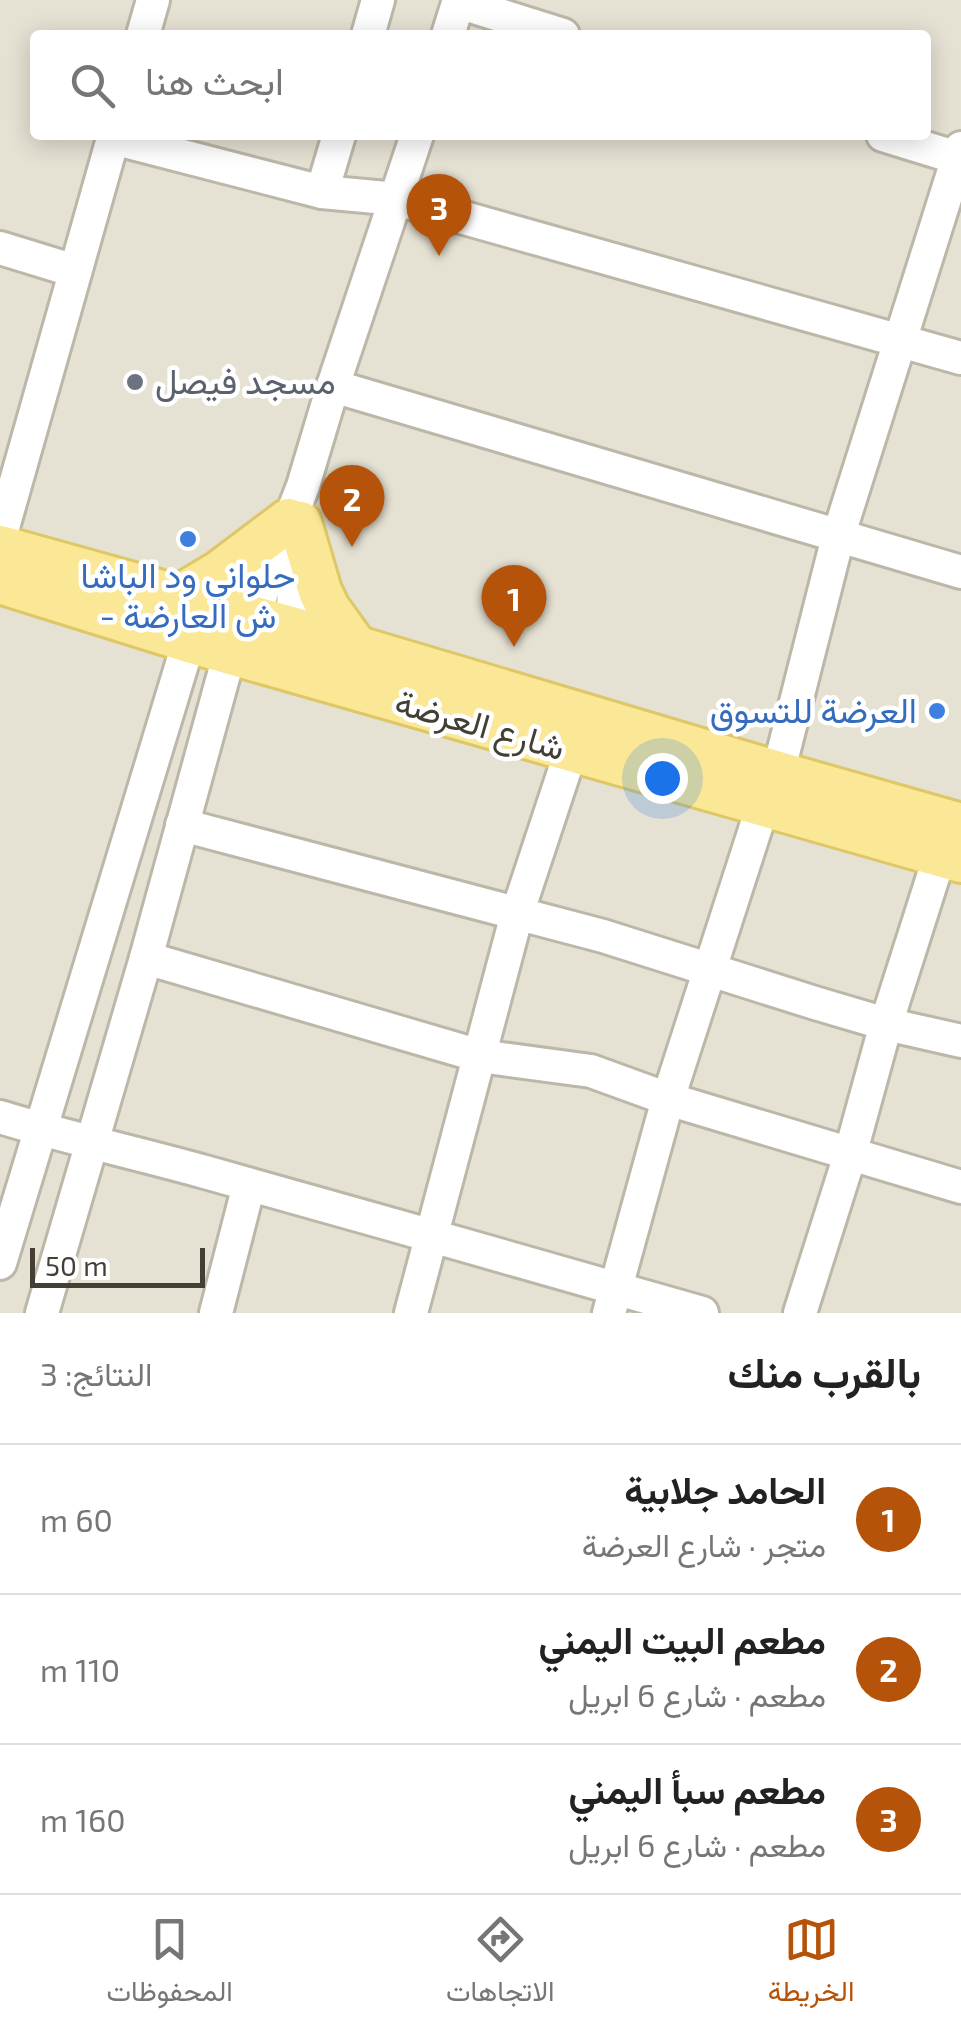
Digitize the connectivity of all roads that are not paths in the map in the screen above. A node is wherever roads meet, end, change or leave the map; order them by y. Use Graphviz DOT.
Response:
graph roads {
  1 [pos="378,0"];
  2 [pos="148,1"];
  3 [pos="458,1"];
  4 [pos="144,30"];
  5 [pos="369,30"];
  6 [pos="449,30"];
  7 [pos="548,30"];
  8 [pos="113,140"];
  9 [pos="125,140"];
  10 [pos="337,140"];
  11 [pos="415,140"];
  12 [pos="902,140"];
  13 [pos="960,155"];
  14 [pos="322,192"];
  15 [pos="397,199"];
  16 [pos="0,248"];
  17 [pos="75,271"];
  18 [pos="901,340"];
  19 [pos="961,358"];
  20 [pos="333,386"];
  21 [pos="301,498"];
  22 [pos="0,538"];
  23 [pos="838,538"];
  24 [pos="0,546"];
  25 [pos="961,572"];
  26 [pos="0,582"];
  27 [pos="178,597"];
  28 [pos="189,641"];
  29 [pos="259,644"];
  30 [pos="356,647"];
  31 [pos="571,752"];
  32 [pos="771,789"];
  33 [pos="182,825"];
  34 [pos="954,847"];
  35 [pos="517,914"];
  36 [pos="146,958"];
  37 [pos="711,970"];
  38 [pos="886,1024"];
  39 [pos="961,1041"];
  40 [pos="480,1056"];
  41 [pos="668,1099"];
  42 [pos="0,1118"];
  43 [pos="40,1129"];
  44 [pos="90,1144"];
  45 [pos="850,1155"];
  46 [pos="249,1184"];
  47 [pos="961,1186"];
  48 [pos="432,1236"];
  49 [pos="0,1263"];
  50 [pos="612,1301"];
  51 [pos="42,1313"];
  52 [pos="216,1313"];
  53 [pos="411,1313"];
  54 [pos="702,1313"];
  55 [pos="800,1313"];
  1 -- 5 [label="street"];
  2 -- 4 [label="street"];
  3 -- 6 [label="street"];
  3 -- 7 [label="street"];
  8 -- 17 [label="street"];
  9 -- 14 [label="street"];
  10 -- 14 [label="street"];
  11 -- 15 [label="street"];
  12 -- 13 [label="street"];
  13 -- 18 [label="street"];
  14 -- 15 [label="street"];
  15 -- 18 [label="street"];
  15 -- 20 [label="street"];
  16 -- 17 [label="street"];
  17 -- 22 [label="street"];
  18 -- 19 [label="street"];
  18 -- 23 [label="street"];
  20 -- 21 [label="street"];
  20 -- 23 [label="street"];
  21 -- 27 [label="main road"];
  21 -- 29 [label="street"];
  21 -- 30 [label="main road"];
  23 -- 25 [label="street"];
  23 -- 32 [label="street"];
  24 -- 27 [label="main road, شارع العرضة"];
  26 -- 28 [label="main road, شارع العرضة"];
  27 -- 29 [label="main road, شارع العرضة"];
  28 -- 29 [label="main road, شارع العرضة"];
  28 -- 43 [label="street"];
  29 -- 30 [label="main road, شارع العرضة"];
  29 -- 31 [label="main road, شارع العرضة"];
  29 -- 33 [label="street"];
  30 -- 32 [label="main road, شارع العرضة"];
  31 -- 32 [label="main road, شارع العرضة"];
  31 -- 35 [label="street"];
  32 -- 34 [label="main road, شارع العرضة"];
  32 -- 37 [label="street"];
  33 -- 35 [label="street"];
  33 -- 36 [label="street"];
  34 -- 38 [label="street"];
  35 -- 37 [label="street"];
  35 -- 40 [label="street"];
  36 -- 40 [label="street"];
  36 -- 44 [label="street"];
  37 -- 38 [label="street"];
  37 -- 41 [label="street"];
  38 -- 39 [label="street"];
  38 -- 45 [label="street"];
  40 -- 41 [label="street"];
  40 -- 48 [label="street"];
  41 -- 45 [label="street"];
  41 -- 50 [label="street"];
  42 -- 43 [label="street"];
  43 -- 44 [label="street"];
  43 -- 49 [label="street"];
  44 -- 46 [label="street"];
  44 -- 51 [label="street"];
  45 -- 47 [label="street"];
  45 -- 55 [label="street"];
  46 -- 48 [label="street"];
  46 -- 52 [label="street"];
  48 -- 50 [label="street"];
  48 -- 53 [label="street"];
  50 -- 54 [label="street"];
}
